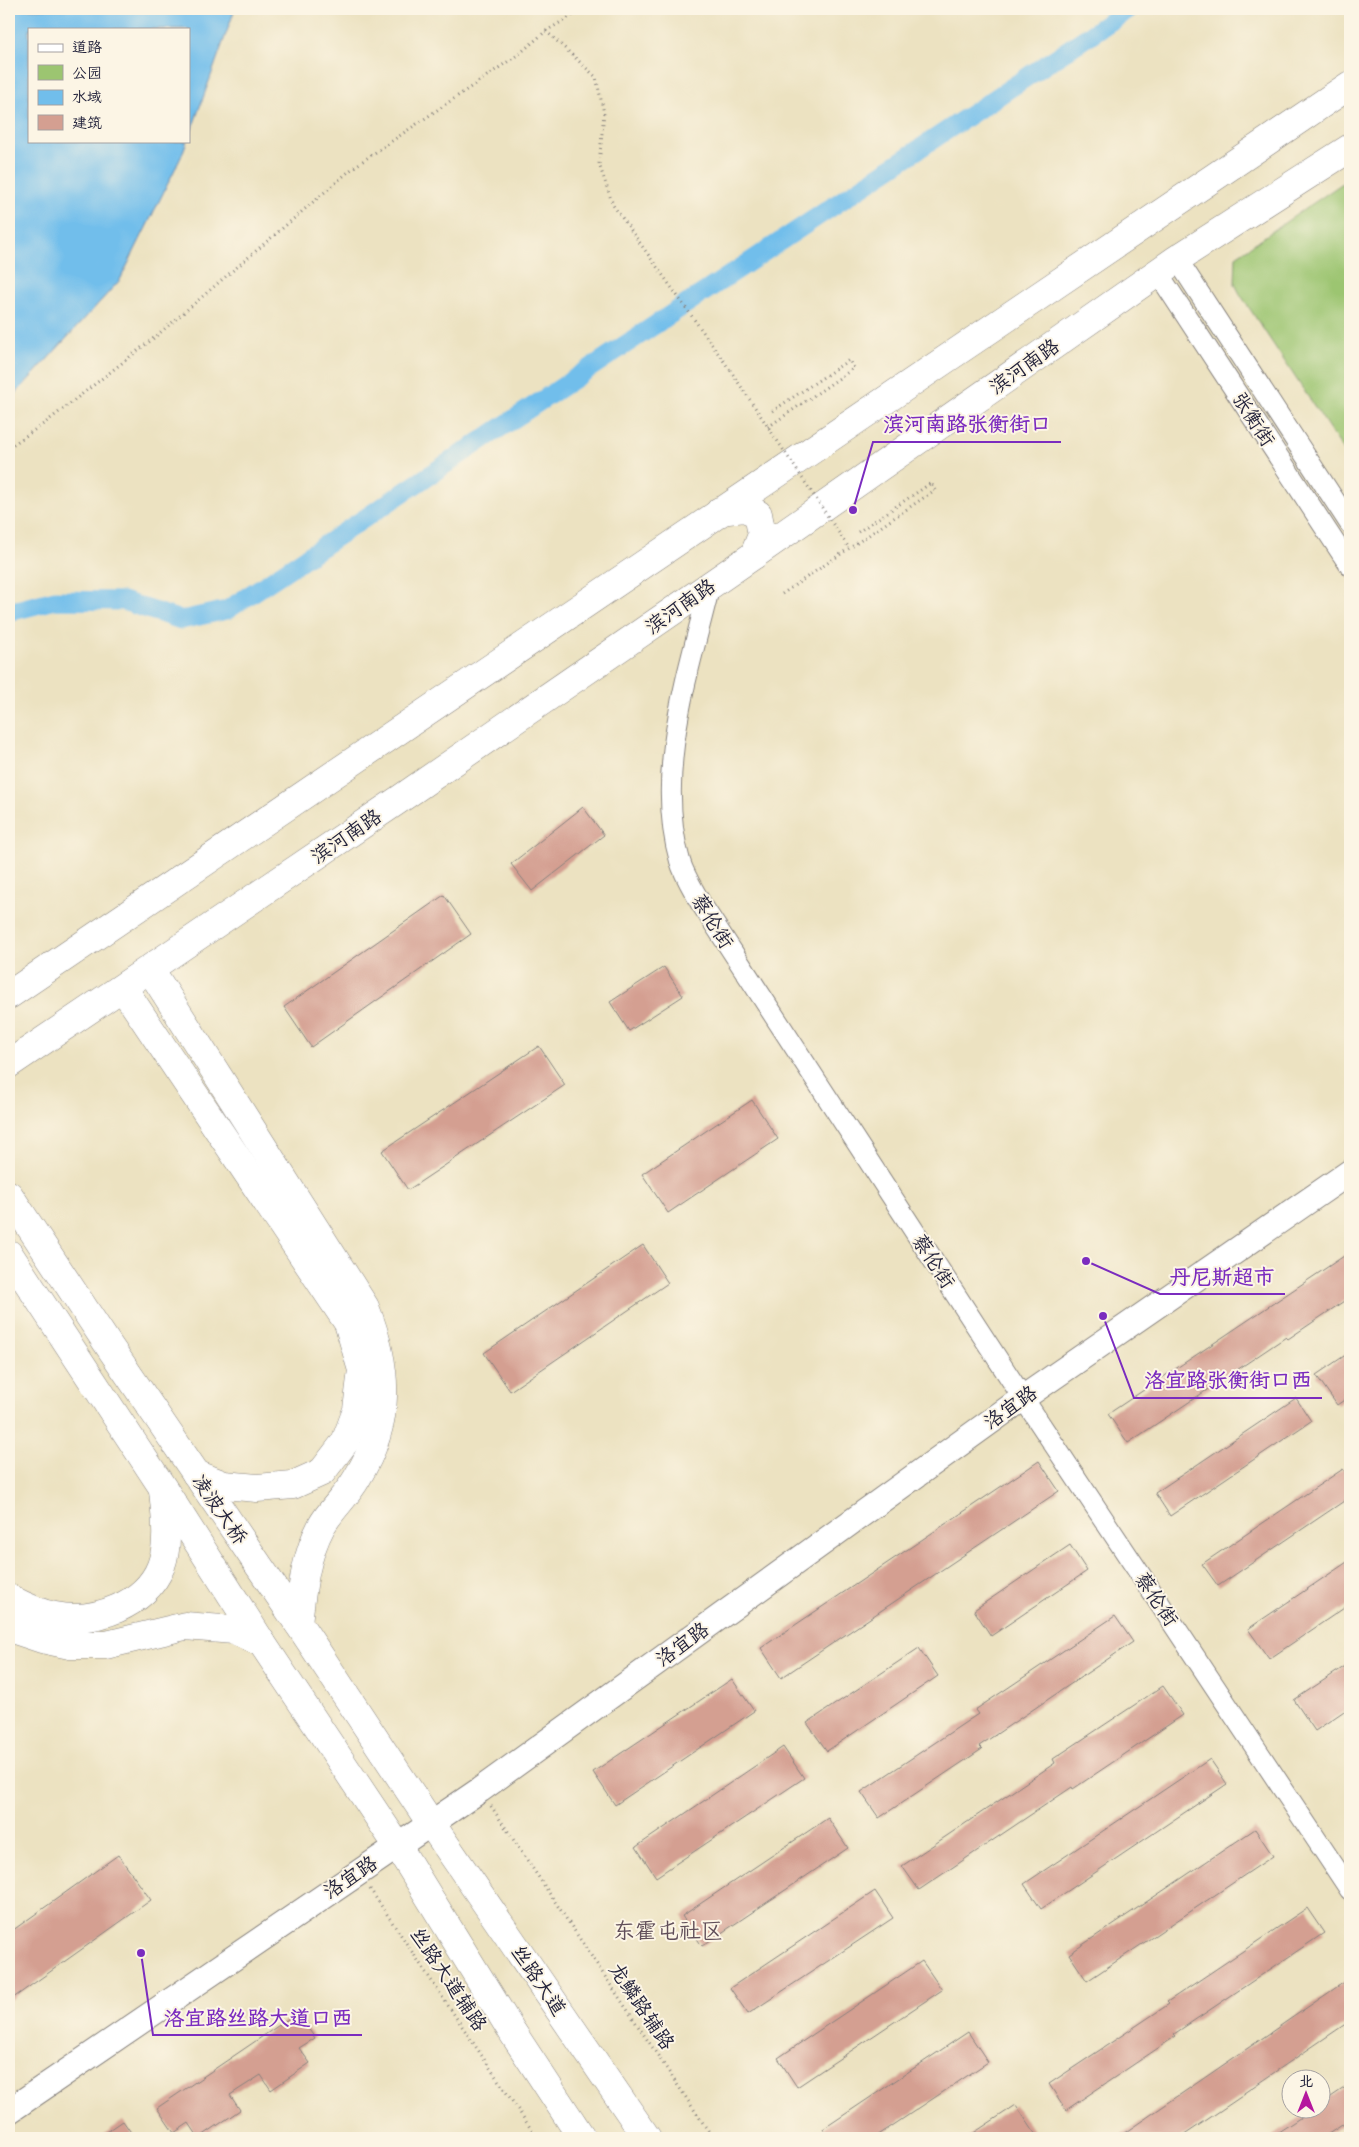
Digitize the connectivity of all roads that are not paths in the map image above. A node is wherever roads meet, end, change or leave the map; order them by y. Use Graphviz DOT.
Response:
graph roads {
  1 [pos="1350,85"];
  2 [pos="1350,148"];
  3 [pos="1168,266"];
  4 [pos="720,511"];
  5 [pos="1350,524"];
  6 [pos="754,555"];
  7 [pos="1350,566"];
  8 [pos="710,585"];
  9 [pos="150,969"];
  10 [pos="124,988"];
  11 [pos="9,994"];
  12 [pos="9,1064"];
  13 [pos="1350,1156"];
  14 [pos="1350,1172"];
  15 [pos="9,1195"];
  16 [pos="9,1254"];
  17 [pos="1019,1392"];
  18 [pos="196,1474"];
  19 [pos="163,1488"];
  20 [pos="9,1598"];
  21 [pos="298,1623"];
  22 [pos="9,1628"];
  23 [pos="262,1643"];
  24 [pos="427,1817"];
  25 [pos="394,1839"];
  26 [pos="1350,1890"];
  27 [pos="9,2094"];
  28 [pos="9,2111"];
  29 [pos="582,2138"];
  30 [pos="647,2138"];
  1 -- 4 [label="main road"];
  2 -- 3 [label="main road, 滨河南路"];
  3 -- 5 [label="street, 张衡街"];
  3 -- 6 [label="main road, 滨河南路"];
  3 -- 7 [label="street, 张衡街"];
  4 -- 6 [label="main road"];
  4 -- 11 [label="main road"];
  6 -- 8 [label="main road, 滨河南路"];
  8 -- 9 [label="main road, 滨河南路"];
  8 -- 17 [label="street, 蔡伦街"];
  9 -- 10 [label="main road, 滨河南路"];
  9 -- 21 [label="main road"];
  10 -- 12 [label="main road, 滨河南路"];
  10 -- 18 [label="main road"];
  13 -- 17 [label="street, 洛宜路"];
  14 -- 17 [label="street, 洛宜路"];
  15 -- 18 [label="main road, 凌波大桥"];
  16 -- 19 [label="main road, 凌波大桥"];
  17 -- 24 [label="street, 洛宜路"];
  17 -- 24 [label="street, 洛宜路"];
  17 -- 26 [label="street, 蔡伦街"];
  18 -- 21 [label="main road, 凌波大桥"];
  19 -- 20 [label="main road"];
  19 -- 23 [label="main road, 凌波大桥"];
  21 -- 24 [label="main road, 凌波大桥"];
  22 -- 23 [label="main road"];
  23 -- 25 [label="main road, 凌波大桥"];
  24 -- 25 [label="street, 洛宜路"];
  24 -- 30 [label="main road, 丝路大道"];
  25 -- 27 [label="street, 洛宜路"];
  25 -- 28 [label="street, 洛宜路"];
  25 -- 29 [label="main road"];
}
